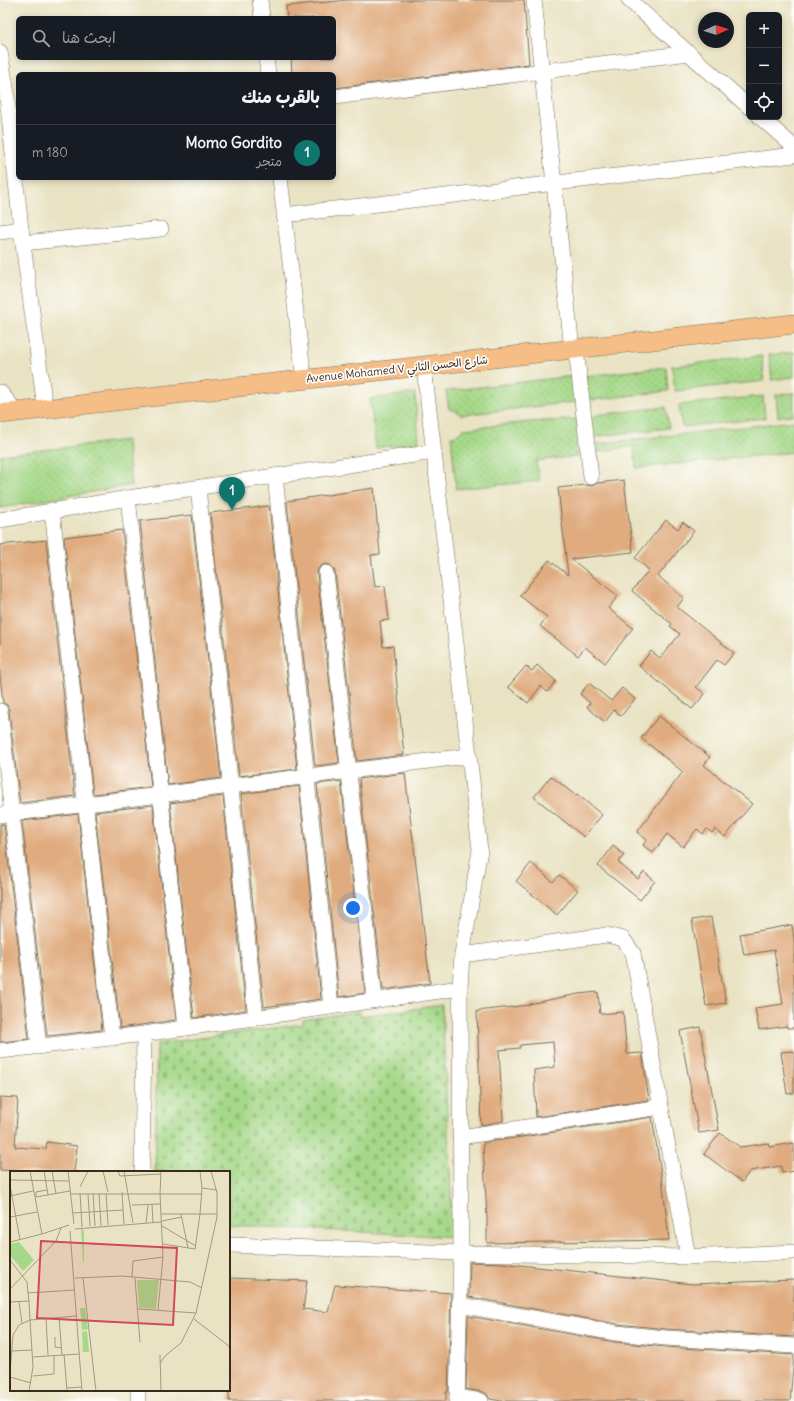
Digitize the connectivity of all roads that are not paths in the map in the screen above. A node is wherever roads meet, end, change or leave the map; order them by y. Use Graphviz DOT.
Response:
graph roads {
  1 [pos="260,0"];
  2 [pos="534,0"];
  3 [pos="629,0"];
  4 [pos="262,16"];
  5 [pos="0,52"];
  6 [pos="688,53"];
  7 [pos="266,60"];
  8 [pos="542,71"];
  9 [pos="268,72"];
  10 [pos="3,88"];
  11 [pos="336,97"];
  12 [pos="746,104"];
  13 [pos="763,120"];
  14 [pos="794,147"];
  15 [pos="794,155"];
  16 [pos="280,180"];
  17 [pos="554,184"];
  18 [pos="284,215"];
  19 [pos="161,229"];
  20 [pos="0,232"];
  21 [pos="22,236"];
  22 [pos="794,324"];
  23 [pos="574,349"];
  24 [pos="424,367"];
  25 [pos="304,380"];
  26 [pos="0,392"];
  27 [pos="45,408"];
  28 [pos="8,413"];
  29 [pos="434,452"];
  30 [pos="275,476"];
  31 [pos="591,477"];
  32 [pos="198,488"];
  33 [pos="128,498"];
  34 [pos="52,510"];
  35 [pos="0,520"];
  36 [pos="326,573"];
  37 [pos="0,711"];
  38 [pos="468,756"];
  39 [pos="349,771"];
  40 [pos="307,776"];
  41 [pos="230,786"];
  42 [pos="160,795"];
  43 [pos="85,804"];
  44 [pos="6,814"];
  45 [pos="462,955"];
  46 [pos="460,988"];
  47 [pos="375,1000"];
  48 [pos="331,1007"];
  49 [pos="256,1018"];
  50 [pos="186,1028"];
  51 [pos="144,1034"];
  52 [pos="112,1038"];
  53 [pos="39,1047"];
  54 [pos="0,1051"];
  55 [pos="661,1107"];
  56 [pos="460,1137"];
  57 [pos="142,1171"];
  58 [pos="230,1245"];
  59 [pos="794,1252"];
  60 [pos="461,1253"];
  61 [pos="688,1257"];
  62 [pos="460,1304"];
  63 [pos="794,1346"];
  64 [pos="457,1399"];
  65 [pos="481,1401"];
  1 -- 4 [label="street"];
  2 -- 8 [label="street"];
  3 -- 6 [label="street"];
  5 -- 10 [label="street"];
  6 -- 8 [label="street"];
  6 -- 12 [label="street"];
  7 -- 9 [label="street"];
  8 -- 11 [label="street"];
  8 -- 17 [label="street"];
  10 -- 21 [label="street"];
  13 -- 14 [label="street"];
  15 -- 17 [label="street"];
  16 -- 18 [label="street"];
  17 -- 18 [label="street"];
  17 -- 23 [label="street"];
  18 -- 25 [label="street"];
  19 -- 21 [label="street"];
  20 -- 21 [label="street"];
  21 -- 27 [label="street"];
  22 -- 23 [label="main road, Avenue Mohamed V شارع الحسن الثاني"];
  23 -- 24 [label="main road, Avenue Mohamed V شارع الحسن الثاني"];
  23 -- 31 [label="street"];
  24 -- 25 [label="main road, Avenue Mohamed V شارع الحسن الثاني"];
  24 -- 29 [label="street"];
  25 -- 27 [label="main road, Avenue Mohamed V شارع الحسن الثاني"];
  26 -- 28 [label="street"];
  27 -- 28 [label="main road, Avenue Mohamed V شارع الحسن الثاني"];
  29 -- 30 [label="street"];
  29 -- 38 [label="street"];
  30 -- 32 [label="street"];
  30 -- 40 [label="street"];
  32 -- 33 [label="street"];
  32 -- 41 [label="street"];
  33 -- 34 [label="street"];
  33 -- 42 [label="street"];
  34 -- 35 [label="street"];
  34 -- 43 [label="street"];
  36 -- 39 [label="street"];
  37 -- 44 [label="street"];
  38 -- 39 [label="street"];
  38 -- 45 [label="street"];
  39 -- 40 [label="street"];
  39 -- 47 [label="street"];
  40 -- 41 [label="street"];
  40 -- 48 [label="street"];
  41 -- 42 [label="street"];
  41 -- 49 [label="street"];
  42 -- 43 [label="street"];
  42 -- 50 [label="street"];
  43 -- 44 [label="street"];
  43 -- 52 [label="street"];
  44 -- 53 [label="street"];
  45 -- 46 [label="street"];
  45 -- 55 [label="street"];
  46 -- 47 [label="street"];
  46 -- 56 [label="street"];
  47 -- 48 [label="street"];
  48 -- 49 [label="street"];
  49 -- 50 [label="street"];
  50 -- 51 [label="street"];
  51 -- 52 [label="street"];
  51 -- 57 [label="street"];
  52 -- 53 [label="street"];
  53 -- 54 [label="street"];
  55 -- 56 [label="street"];
  55 -- 61 [label="street"];
  56 -- 60 [label="street"];
  58 -- 60 [label="street"];
  59 -- 61 [label="street"];
  60 -- 61 [label="street"];
  60 -- 62 [label="street"];
  62 -- 63 [label="street"];
  62 -- 64 [label="street"];
  64 -- 65 [label="street"];
}
